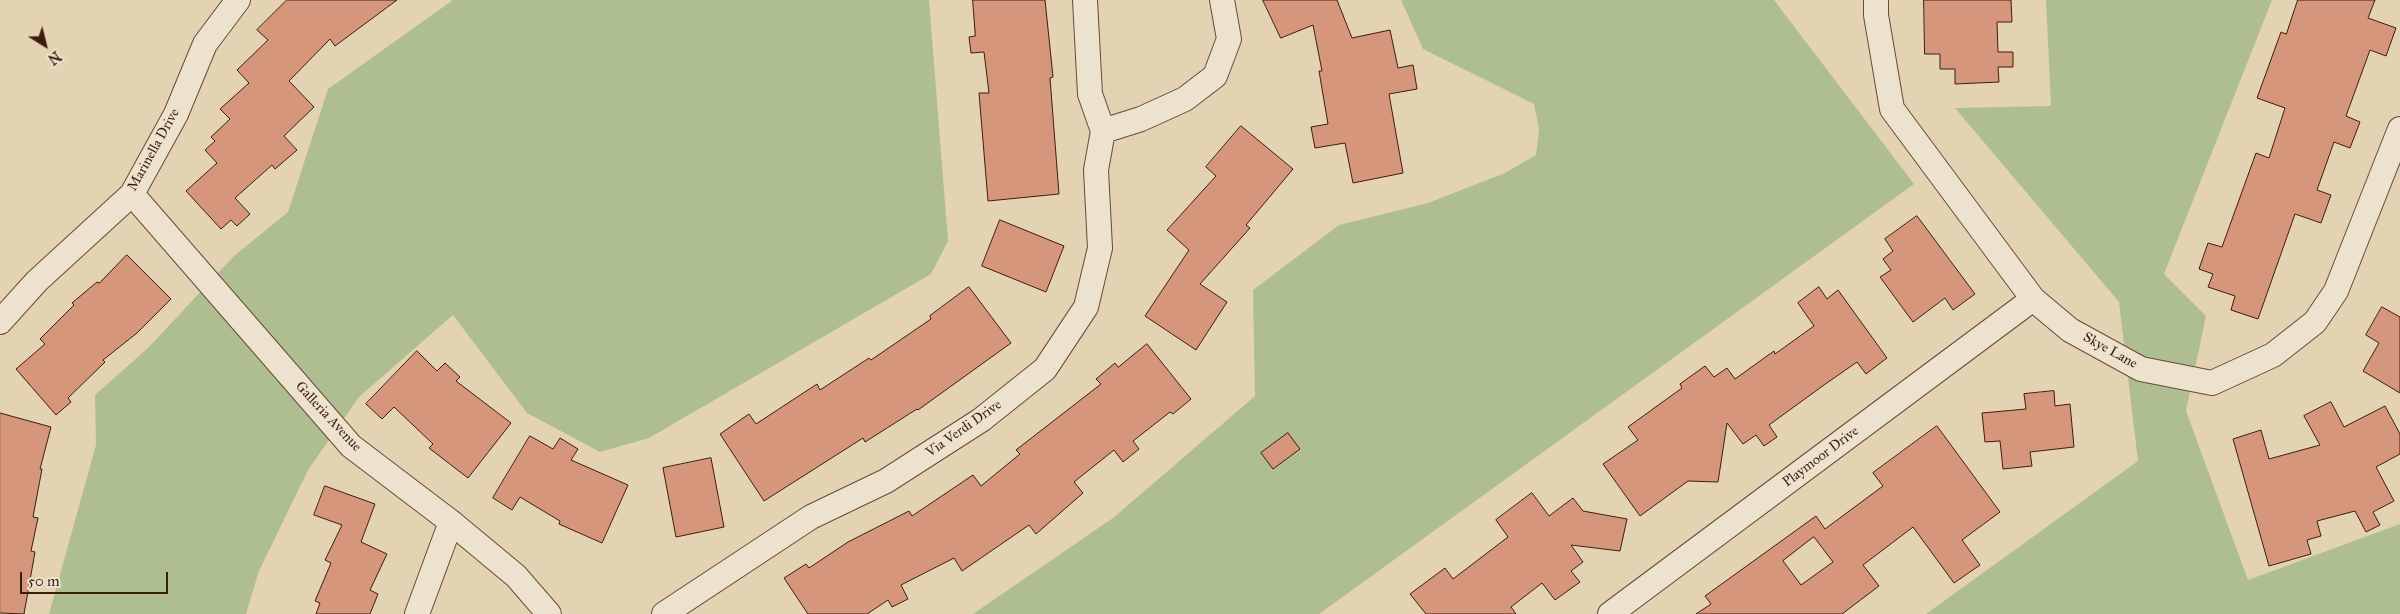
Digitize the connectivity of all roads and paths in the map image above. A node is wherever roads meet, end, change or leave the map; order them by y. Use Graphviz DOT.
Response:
graph roads {
  1 [pos="238,0"];
  2 [pos="1085,0"];
  3 [pos="1222,0"];
  4 [pos="1876,0"];
  5 [pos="2400,129"];
  6 [pos="1103,131"];
  7 [pos="132,194"];
  8 [pos="2032,300"];
  9 [pos="0,322"];
  10 [pos="450,522"];
  11 [pos="417,614"];
  12 [pos="549,614"];
  13 [pos="664,614"];
  14 [pos="1610,614"];
  1 -- 7 [label="street, Marinella Drive"];
  2 -- 6 [label="street, Via Verdi Drive"];
  3 -- 6 [label="street"];
  4 -- 8 [label="street, Skye Lane"];
  5 -- 8 [label="street, Skye Lane"];
  6 -- 13 [label="street, Via Verdi Drive"];
  7 -- 9 [label="street, Marinella Drive"];
  7 -- 10 [label="street, Galleria Avenue"];
  8 -- 14 [label="street, Playmoor Drive"];
  10 -- 11 [label="street"];
  10 -- 12 [label="street, Galleria Avenue"];
}
